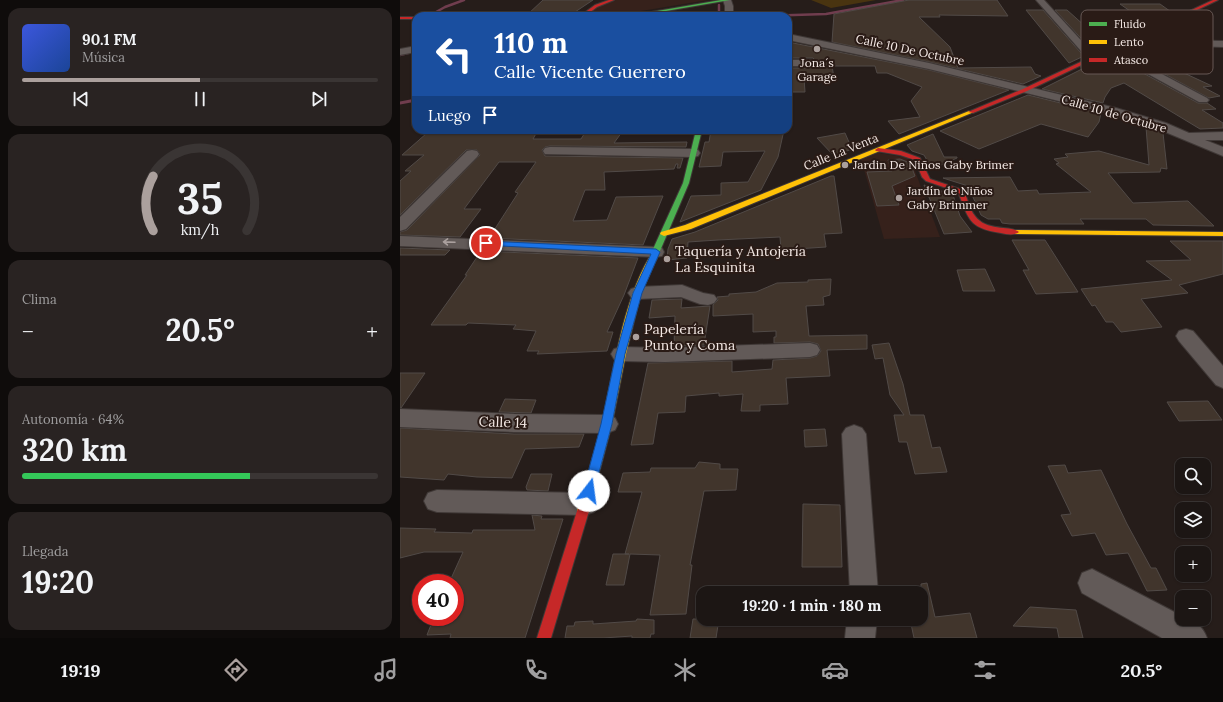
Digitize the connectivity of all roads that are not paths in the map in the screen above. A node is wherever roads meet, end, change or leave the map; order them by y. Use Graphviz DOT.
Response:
graph roads {
  1 [pos="612,0"];
  2 [pos="727,0"];
  3 [pos="1040,0"];
  4 [pos="1209,1"];
  5 [pos="1223,8"];
  6 [pos="1191,10"];
  7 [pos="588,12"];
  8 [pos="654,12"];
  9 [pos="729,12"];
  10 [pos="400,18"];
  11 [pos="412,18"];
  12 [pos="792,38"];
  13 [pos="1213,44"];
  14 [pos="1223,44"];
  15 [pos="1081,46"];
  16 [pos="412,50"];
  17 [pos="400,52"];
  18 [pos="792,63"];
  19 [pos="813,63"];
  20 [pos="1081,64"];
  21 [pos="1155,74"];
  22 [pos="1025,90"];
  23 [pos="1203,100"];
  24 [pos="1187,136"];
  25 [pos="1223,136"];
  26 [pos="600,141"];
  27 [pos="696,141"];
  28 [pos="877,150"];
  29 [pos="550,152"];
  30 [pos="1223,152"];
  31 [pos="472,154"];
  32 [pos="400,226"];
  33 [pos="664,234"];
  34 [pos="1223,234"];
  35 [pos="400,241"];
  36 [pos="656,252"];
  37 [pos="637,293"];
  38 [pos="708,299"];
  39 [pos="1186,336"];
  40 [pos="810,350"];
  41 [pos="620,354"];
  42 [pos="1223,380"];
  43 [pos="400,418"];
  44 [pos="607,424"];
  45 [pos="854,434"];
  46 [pos="437,501"];
  47 [pos="585,504"];
  48 [pos="1092,584"];
  49 [pos="864,586"];
  50 [pos="861,626"];
  51 [pos="544,638"];
  52 [pos="860,638"];
  53 [pos="1192,638"];
  1 -- 7 [label="street"];
  2 -- 8 [label="street"];
  2 -- 9 [label="street"];
  3 -- 15 [label="street"];
  4 -- 5 [label="street"];
  4 -- 6 [label="street, Calle La Venta"];
  10 -- 11 [label="street"];
  12 -- 22 [label="street, Calle 10 De Octubre"];
  13 -- 14 [label="street"];
  16 -- 17 [label="street"];
  18 -- 19 [label="street"];
  20 -- 22 [label="street, Calle La Venta"];
  21 -- 23 [label="street"];
  22 -- 24 [label="street, Calle 10 de Octubre"];
  22 -- 28 [label="street, Calle La Venta"];
  24 -- 25 [label="street"];
  24 -- 30 [label="street, Calle 10 de Octubre"];
  26 -- 27 [label="street"];
  27 -- 29 [label="street"];
  27 -- 33 [label="street"];
  28 -- 33 [label="street, Calle La Venta"];
  28 -- 34 [label="street"];
  31 -- 32 [label="street"];
  33 -- 36 [label="street"];
  36 -- 35 [label="street, one-way"];
  36 -- 37 [label="street"];
  37 -- 38 [label="street"];
  37 -- 41 [label="street"];
  39 -- 42 [label="street"];
  40 -- 41 [label="street"];
  41 -- 44 [label="street"];
  43 -- 44 [label="street, Calle 14"];
  44 -- 47 [label="street"];
  45 -- 49 [label="street"];
  46 -- 47 [label="street"];
  47 -- 51 [label="street"];
  48 -- 53 [label="street"];
  50 -- 52 [label="street"];
}
